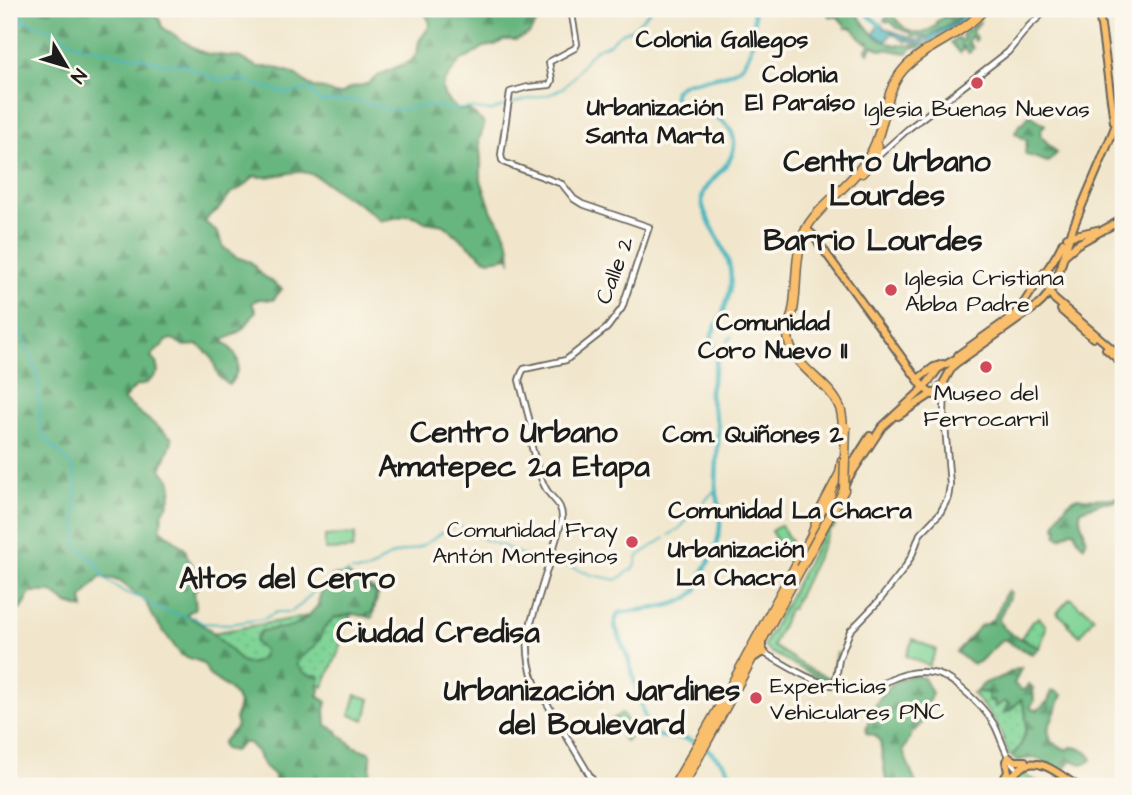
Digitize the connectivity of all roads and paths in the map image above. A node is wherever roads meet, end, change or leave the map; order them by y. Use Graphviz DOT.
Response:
graph roads {
  1 [pos="571,9"];
  2 [pos="985,9"];
  3 [pos="1048,9"];
  4 [pos="1102,9"];
  5 [pos="1123,98"];
  6 [pos="1123,106"];
  7 [pos="1114,122"];
  8 [pos="872,157"];
  9 [pos="1123,219"];
  10 [pos="807,229"];
  11 [pos="1068,237"];
  12 [pos="1063,257"];
  13 [pos="1037,285"];
  14 [pos="1049,289"];
  15 [pos="1042,303"];
  16 [pos="1010,322"];
  17 [pos="963,355"];
  18 [pos="1123,358"];
  19 [pos="1123,364"];
  20 [pos="945,379"];
  21 [pos="921,385"];
  22 [pos="932,395"];
  23 [pos="944,407"];
  24 [pos="875,436"];
  25 [pos="811,537"];
  26 [pos="757,649"];
  27 [pos="835,685"];
  28 [pos="706,739"];
  29 [pos="1007,759"];
  30 [pos="1025,761"];
  31 [pos="1016,770"];
  32 [pos="1051,770"];
  33 [pos="1001,785"];
  34 [pos="596,786"];
  35 [pos="679,786"];
  36 [pos="1077,786"];
  1 -- 34 [label="street, Calle 2"];
  2 -- 8 [label="highway"];
  3 -- 8 [label="street"];
  4 -- 7 [label="main road"];
  5 -- 7 [label="main road"];
  6 -- 11 [label="main road"];
  7 -- 11 [label="main road"];
  8 -- 10 [label="highway"];
  9 -- 11 [label="main road"];
  9 -- 12 [label="main road"];
  9 -- 12 [label="main road"];
  10 -- 21 [label="main road"];
  10 -- 25 [label="highway"];
  10 -- 26 [label="highway, bridge"];
  11 -- 12 [label="main road"];
  11 -- 13 [label="main road"];
  12 -- 13 [label="main road"];
  12 -- 14 [label="main road"];
  13 -- 14 [label="main road"];
  13 -- 16 [label="main road"];
  13 -- 21 [label="main road"];
  14 -- 15 [label="main road"];
  14 -- 16 [label="main road"];
  14 -- 18 [label="main road"];
  15 -- 19 [label="main road"];
  15 -- 20 [label="main road"];
  16 -- 17 [label="main road"];
  17 -- 21 [label="main road"];
  17 -- 22 [label="main road"];
  20 -- 22 [label="main road"];
  20 -- 23 [label="street"];
  21 -- 22 [label="main road"];
  21 -- 24 [label="main road"];
  21 -- 25 [label="main road"];
  22 -- 23 [label="street"];
  22 -- 24 [label="main road"];
  23 -- 27 [label="street"];
  24 -- 28 [label="main road"];
  25 -- 26 [label="highway"];
  26 -- 27 [label="street"];
  26 -- 28 [label="highway"];
  27 -- 29 [label="street"];
  28 -- 35 [label="highway"];
  29 -- 30 [label="main road"];
  29 -- 31 [label="street"];
  29 -- 33 [label="main road"];
  30 -- 31 [label="main road"];
  30 -- 32 [label="main road"];
  31 -- 32 [label="main road"];
  31 -- 33 [label="main road"];
  32 -- 36 [label="main road"];
}
